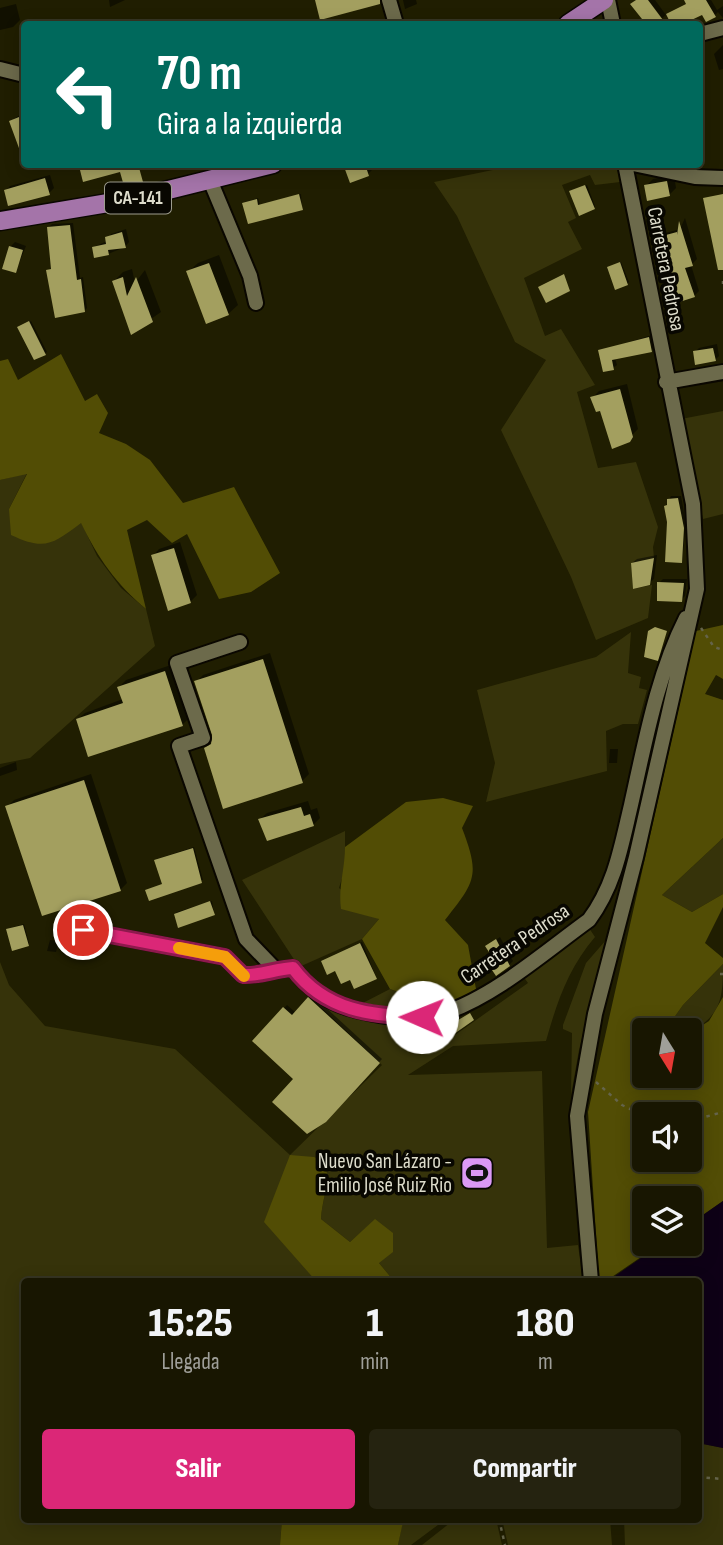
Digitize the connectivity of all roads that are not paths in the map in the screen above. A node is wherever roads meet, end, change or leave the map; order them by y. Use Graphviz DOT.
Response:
graph roads {
  1 [pos="389,0"];
  2 [pos="606,0"];
  3 [pos="395,21"];
  4 [pos="573,21"];
  5 [pos="612,21"];
  6 [pos="723,28"];
  7 [pos="703,33"];
  8 [pos="0,69"];
  9 [pos="21,74"];
  10 [pos="257,168"];
  11 [pos="626,168"];
  12 [pos="652,168"];
  13 [pos="723,178"];
  14 [pos="210,180"];
  15 [pos="0,221"];
  16 [pos="256,303"];
  17 [pos="723,372"];
  18 [pos="666,382"];
  19 [pos="692,609"];
  20 [pos="240,642"];
  21 [pos="83,930"];
  22 [pos="275,969"];
  23 [pos="591,1278"];
  1 -- 3 [label="street"];
  2 -- 4 [label="main road"];
  2 -- 5 [label="street"];
  6 -- 7 [label="street"];
  8 -- 9 [label="street"];
  10 -- 14 [label="main road, CA-141"];
  11 -- 18 [label="street, Carretera Pedrosa"];
  12 -- 13 [label="street"];
  14 -- 15 [label="main road, CA-141"];
  14 -- 16 [label="street"];
  17 -- 18 [label="street"];
  18 -- 19 [label="street, Carretera Pedrosa"];
  19 -- 22 [label="street, Carretera Pedrosa"];
  19 -- 23 [label="street, Carretera Pedrosa"];
  20 -- 22 [label="street"];
  21 -- 22 [label="street"];
}
